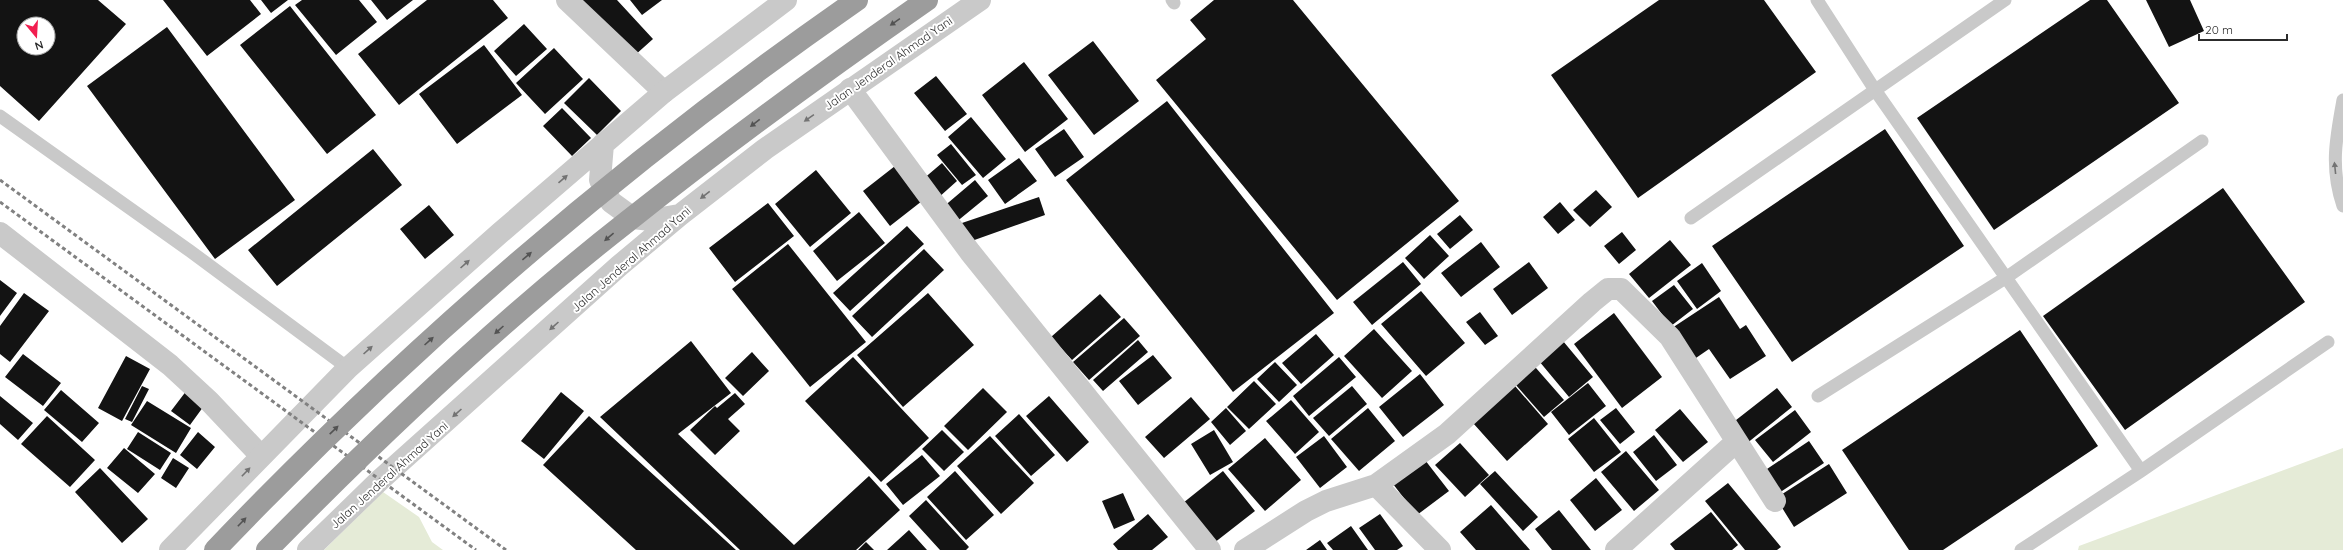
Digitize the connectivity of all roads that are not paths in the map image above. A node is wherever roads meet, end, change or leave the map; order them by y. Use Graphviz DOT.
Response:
graph roads {
  1 [pos="567,0"];
  2 [pos="786,0"];
  3 [pos="857,0"];
  4 [pos="927,0"];
  5 [pos="980,0"];
  6 [pos="1817,0"];
  7 [pos="2005,0"];
  8 [pos="850,89"];
  9 [pos="1875,90"];
  10 [pos="664,92"];
  11 [pos="2343,100"];
  12 [pos="0,116"];
  13 [pos="2202,141"];
  14 [pos="603,144"];
  15 [pos="2340,188"];
  16 [pos="2343,206"];
  17 [pos="680,215"];
  18 [pos="1690,218"];
  19 [pos="0,233"];
  20 [pos="2007,277"];
  21 [pos="2328,342"];
  22 [pos="348,368"];
  23 [pos="1818,396"];
  24 [pos="1736,442"];
  25 [pos="261,456"];
  26 [pos="2141,471"];
  27 [pos="1376,485"];
  28 [pos="1775,501"];
  29 [pos="1206,549"];
  30 [pos="170,550"];
  31 [pos="215,550"];
  32 [pos="267,550"];
  33 [pos="308,550"];
  34 [pos="1245,550"];
  35 [pos="1440,550"];
  36 [pos="1616,550"];
  37 [pos="2021,550"];
  1 -- 10 [label="street"];
  2 -- 10 [label="street"];
  31 -- 3 [label="highway, one-way, bridge"];
  4 -- 32 [label="highway, one-way, bridge"];
  5 -- 8 [label="street, Jalan Jenderal Ahmad Yani"];
  6 -- 9 [label="lane"];
  7 -- 9 [label="lane"];
  8 -- 17 [label="street, Jalan Jenderal Ahmad Yani, one-way"];
  8 -- 29 [label="street"];
  9 -- 18 [label="lane"];
  9 -- 20 [label="lane"];
  10 -- 14 [label="street"];
  15 -- 11 [label="lane, one-way"];
  12 -- 22 [label="lane"];
  13 -- 20 [label="lane"];
  14 -- 17 [label="street"];
  22 -- 14 [label="street, one-way"];
  15 -- 16 [label="lane"];
  17 -- 33 [label="street, Jalan Jenderal Ahmad Yani, one-way"];
  19 -- 25 [label="street"];
  20 -- 23 [label="lane"];
  20 -- 26 [label="lane"];
  21 -- 26 [label="lane"];
  22 -- 25 [label="street"];
  24 -- 27 [label="street"];
  24 -- 28 [label="street"];
  24 -- 36 [label="street"];
  30 -- 25 [label="street, one-way"];
  26 -- 37 [label="lane"];
  27 -- 34 [label="street"];
  27 -- 35 [label="street"];
}
